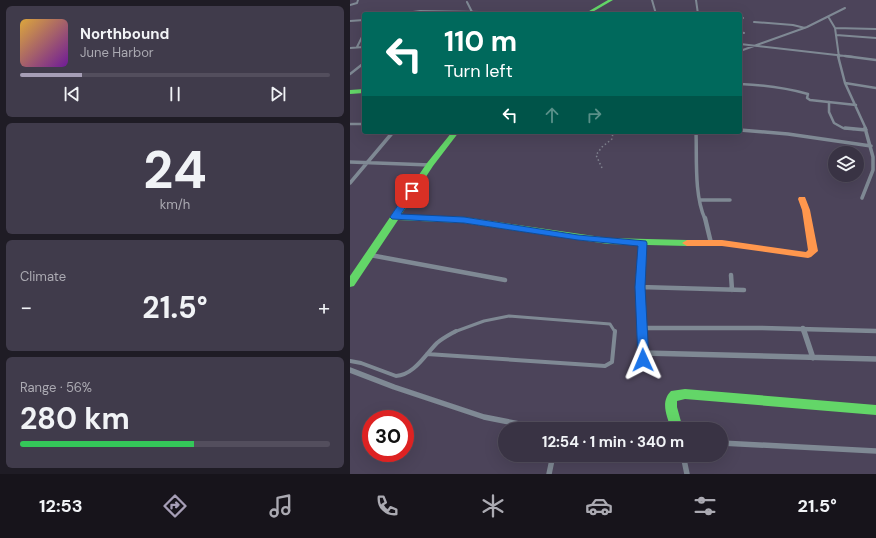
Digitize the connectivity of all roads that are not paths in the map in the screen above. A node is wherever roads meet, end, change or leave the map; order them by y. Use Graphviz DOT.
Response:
graph roads {
  1 [pos="358,0"];
  2 [pos="611,0"];
  3 [pos="652,0"];
  4 [pos="696,0"];
  5 [pos="466,2"];
  6 [pos="350,5"];
  7 [pos="845,8"];
  8 [pos="413,12"];
  9 [pos="472,12"];
  10 [pos="590,12"];
  11 [pos="655,12"];
  12 [pos="698,12"];
  13 [pos="829,18"];
  14 [pos="362,20"];
  15 [pos="350,21"];
  16 [pos="754,22"];
  17 [pos="805,28"];
  18 [pos="835,28"];
  19 [pos="876,29"];
  20 [pos="836,35"];
  21 [pos="362,37"];
  22 [pos="876,38"];
  23 [pos="742,44"];
  24 [pos="362,46"];
  25 [pos="756,46"];
  26 [pos="357,47"];
  27 [pos="350,48"];
  28 [pos="742,50"];
  29 [pos="838,55"];
  30 [pos="876,60"];
  31 [pos="362,65"];
  32 [pos="350,74"];
  33 [pos="845,82"];
  34 [pos="742,84"];
  35 [pos="876,88"];
  36 [pos="362,91"];
  37 [pos="350,92"];
  38 [pos="829,102"];
  39 [pos="856,105"];
  40 [pos="350,124"];
  41 [pos="362,124"];
  42 [pos="742,130"];
  43 [pos="866,130"];
  44 [pos="391,134"];
  45 [pos="454,134"];
  46 [pos="696,134"];
  47 [pos="871,146"];
  48 [pos="350,162"];
  49 [pos="367,163"];
  50 [pos="430,165"];
  51 [pos="350,183"];
  52 [pos="862,198"];
  53 [pos="802,199"];
  54 [pos="700,200"];
  55 [pos="730,200"];
  56 [pos="395,217"];
  57 [pos="642,243"];
  58 [pos="711,243"];
  59 [pos="369,254"];
  60 [pos="731,275"];
  61 [pos="505,280"];
  62 [pos="350,284"];
  63 [pos="640,287"];
  64 [pos="732,290"];
  65 [pos="744,290"];
  66 [pos="643,328"];
  67 [pos="803,328"];
  68 [pos="876,330"];
  69 [pos="643,353"];
  70 [pos="427,354"];
  71 [pos="813,358"];
  72 [pos="876,359"];
  73 [pos="643,360"];
  74 [pos="350,361"];
  75 [pos="350,370"];
  76 [pos="876,410"];
  77 [pos="509,422"];
  78 [pos="675,422"];
  79 [pos="728,443"];
  80 [pos="876,451"];
  81 [pos="552,462"];
  82 [pos="684,462"];
  83 [pos="549,474"];
  84 [pos="687,474"];
  1 -- 6 [label="street"];
  2 -- 10 [label="street"];
  3 -- 11 [label="street"];
  4 -- 12 [label="street"];
  5 -- 9 [label="street"];
  7 -- 13 [label="street"];
  8 -- 9 [label="street"];
  13 -- 17 [label="street"];
  13 -- 18 [label="street"];
  14 -- 15 [label="street"];
  16 -- 17 [label="street"];
  17 -- 25 [label="street"];
  18 -- 19 [label="street"];
  18 -- 20 [label="street"];
  20 -- 22 [label="street"];
  20 -- 29 [label="street"];
  21 -- 26 [label="street"];
  23 -- 25 [label="street"];
  24 -- 26 [label="street"];
  25 -- 28 [label="street"];
  25 -- 29 [label="street"];
  26 -- 27 [label="street"];
  29 -- 30 [label="street"];
  29 -- 33 [label="street"];
  31 -- 32 [label="street"];
  33 -- 35 [label="street"];
  33 -- 39 [label="street"];
  34 -- 38 [label="street"];
  36 -- 37 [label="street"];
  38 -- 39 [label="street"];
  38 -- 43 [label="street"];
  39 -- 43 [label="street"];
  40 -- 41 [label="street"];
  42 -- 47 [label="street"];
  43 -- 47 [label="street"];
  44 -- 49 [label="street"];
  45 -- 50 [label="street"];
  46 -- 54 [label="street"];
  47 -- 52 [label="street"];
  48 -- 49 [label="street"];
  49 -- 50 [label="street"];
  49 -- 51 [label="street"];
  50 -- 56 [label="street"];
  53 -- 58 [label="street"];
  54 -- 55 [label="street"];
  54 -- 58 [label="street"];
  56 -- 57 [label="street"];
  56 -- 59 [label="street"];
  57 -- 58 [label="street"];
  57 -- 63 [label="street"];
  59 -- 61 [label="street"];
  59 -- 62 [label="street"];
  60 -- 64 [label="street"];
  63 -- 64 [label="street"];
  63 -- 66 [label="street"];
  64 -- 65 [label="street"];
  66 -- 67 [label="street"];
  66 -- 69 [label="street"];
  67 -- 68 [label="street"];
  67 -- 71 [label="street"];
  69 -- 71 [label="street"];
  69 -- 73 [label="street"];
  70 -- 70 [label="lane"];
  70 -- 74 [label="lane"];
  71 -- 72 [label="street"];
  75 -- 77 [label="street"];
  76 -- 78 [label="street"];
  79 -- 80 [label="street"];
  81 -- 83 [label="street"];
  82 -- 84 [label="street"];
}
